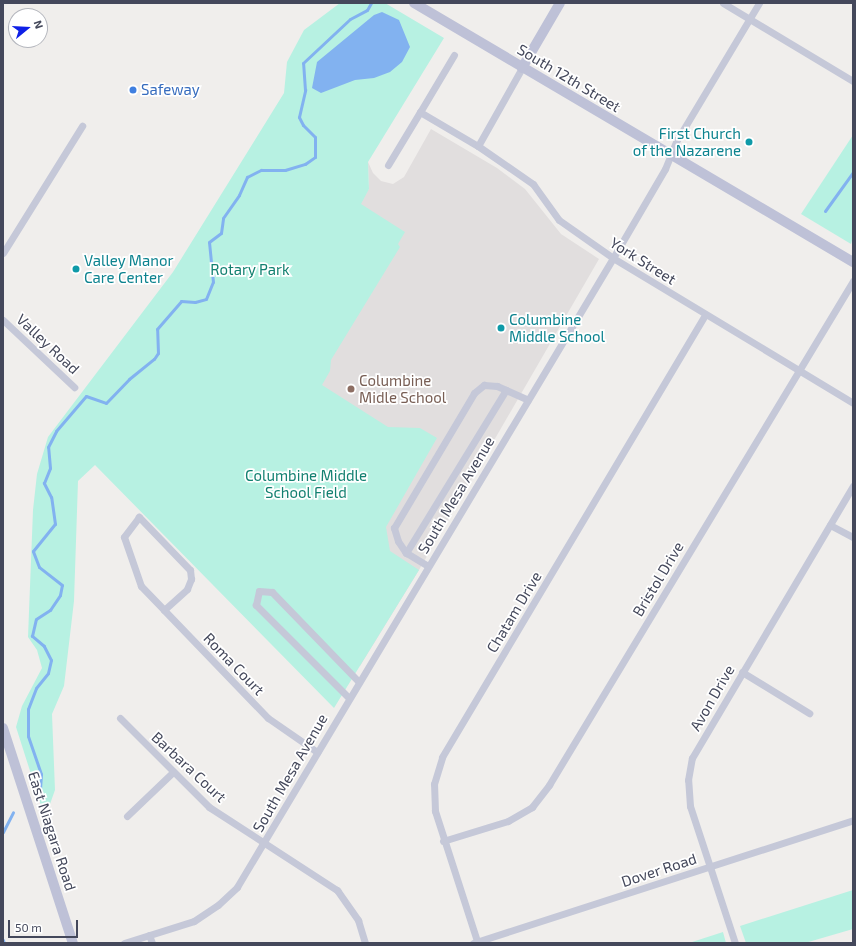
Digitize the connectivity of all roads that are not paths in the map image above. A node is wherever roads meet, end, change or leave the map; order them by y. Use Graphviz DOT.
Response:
graph roads {
  1 [pos="414,3"];
  2 [pos="560,3"];
  3 [pos="724,3"];
  4 [pos="759,3"];
  5 [pos="749,20"];
  6 [pos="454,55"];
  7 [pos="522,68"];
  8 [pos="853,81"];
  9 [pos="420,112"];
  10 [pos="82,126"];
  11 [pos="478,146"];
  12 [pos="671,154"];
  13 [pos="388,165"];
  14 [pos="3,253"];
  15 [pos="613,258"];
  16 [pos="853,262"];
  17 [pos="853,281"];
  18 [pos="705,315"];
  19 [pos="3,320"];
  20 [pos="798,370"];
  21 [pos="74,387"];
  22 [pos="506,390"];
  23 [pos="528,400"];
  24 [pos="853,403"];
  25 [pos="853,486"];
  26 [pos="830,525"];
  27 [pos="853,537"];
  28 [pos="406,552"];
  29 [pos="428,566"];
  30 [pos="164,610"];
  31 [pos="742,672"];
  32 [pos="359,682"];
  33 [pos="349,698"];
  34 [pos="809,713"];
  35 [pos="120,718"];
  36 [pos="3,728"];
  37 [pos="317,752"];
  38 [pos="173,772"];
  39 [pos="127,816"];
  40 [pos="853,820"];
  41 [pos="443,841"];
  42 [pos="264,844"];
  43 [pos="712,866"];
  44 [pos="150,935"];
  45 [pos="475,942"];
  46 [pos="73,943"];
  47 [pos="124,943"];
  48 [pos="152,943"];
  49 [pos="365,943"];
  50 [pos="735,943"];
  1 -- 7 [label="street, South 12th Street"];
  2 -- 7 [label="street"];
  3 -- 5 [label="street"];
  4 -- 5 [label="street, South Mesa Avenue"];
  5 -- 8 [label="street"];
  5 -- 12 [label="street, South Mesa Avenue"];
  6 -- 9 [label="street"];
  7 -- 11 [label="street"];
  7 -- 12 [label="street, South 12th Street"];
  9 -- 11 [label="street, York Street"];
  9 -- 13 [label="street"];
  10 -- 14 [label="street"];
  11 -- 15 [label="street, York Street"];
  12 -- 15 [label="street, South Mesa Avenue"];
  12 -- 16 [label="street, South 12th Street"];
  15 -- 18 [label="street, York Street"];
  15 -- 23 [label="street, South Mesa Avenue"];
  17 -- 20 [label="street, Bristol Drive"];
  18 -- 20 [label="street, York Street"];
  18 -- 41 [label="street, Chatam Drive"];
  19 -- 21 [label="street, Valley Road"];
  20 -- 24 [label="street, York Street"];
  20 -- 41 [label="street, Bristol Drive"];
  22 -- 23 [label="street"];
  22 -- 28 [label="street"];
  22 -- 28 [label="street"];
  23 -- 29 [label="street, South Mesa Avenue"];
  25 -- 26 [label="street, Avon Drive"];
  26 -- 27 [label="street"];
  26 -- 31 [label="street, Avon Drive"];
  28 -- 29 [label="street"];
  29 -- 32 [label="street, South Mesa Avenue"];
  30 -- 30 [label="street, Roma Court"];
  30 -- 37 [label="street, Roma Court"];
  31 -- 34 [label="street"];
  31 -- 43 [label="street, Avon Drive"];
  32 -- 33 [label="street, South Mesa Avenue"];
  32 -- 33 [label="street"];
  33 -- 37 [label="street, South Mesa Avenue"];
  35 -- 38 [label="street, Barbara Court"];
  36 -- 46 [label="street, East Niagara Road"];
  37 -- 42 [label="street, South Mesa Avenue"];
  38 -- 39 [label="street"];
  38 -- 42 [label="street, Barbara Court"];
  40 -- 43 [label="street, Dover Road"];
  41 -- 45 [label="street, Chatam Drive"];
  42 -- 44 [label="street, South Mesa Avenue"];
  42 -- 49 [label="street, Barbara Court"];
  43 -- 45 [label="street, Dover Road"];
  43 -- 50 [label="street, Avon Drive"];
  44 -- 47 [label="street, South Mesa Avenue"];
  44 -- 48 [label="street"];
}
